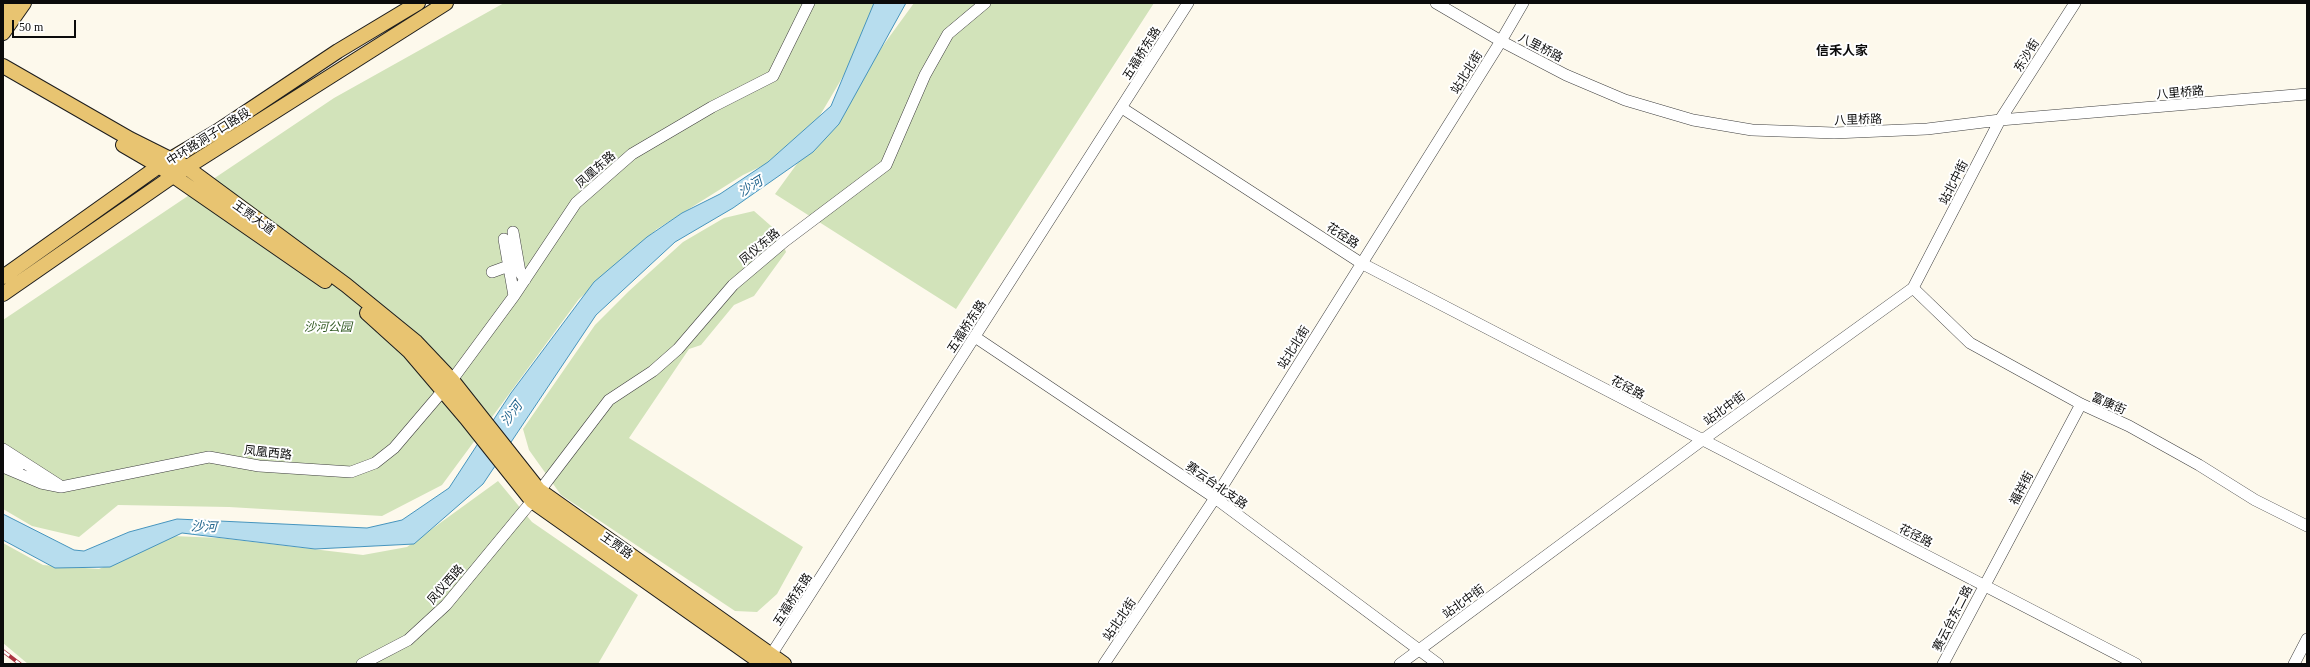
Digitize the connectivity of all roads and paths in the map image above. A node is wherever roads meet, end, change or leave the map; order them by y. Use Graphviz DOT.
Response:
graph roads {
  1 [pos="11,3"];
  2 [pos="24,3"];
  3 [pos="418,3"];
  4 [pos="446,3"];
  5 [pos="809,3"];
  6 [pos="984,3"];
  7 [pos="1188,3"];
  8 [pos="1436,3"];
  9 [pos="1523,3"];
  10 [pos="2075,3"];
  11 [pos="3,14"];
  12 [pos="3,33"];
  13 [pos="1501,41"];
  14 [pos="3,66"];
  15 [pos="3,75"];
  16 [pos="2307,94"];
  17 [pos="1122,108"];
  18 [pos="2000,120"];
  19 [pos="172,160"];
  20 [pos="159,166"];
  21 [pos="186,168"];
  22 [pos="173,176"];
  23 [pos="513,232"];
  24 [pos="504,239"];
  25 [pos="1361,263"];
  26 [pos="514,264"];
  27 [pos="492,272"];
  28 [pos="3,278"];
  29 [pos="525,280"];
  30 [pos="1913,288"];
  31 [pos="3,294"];
  32 [pos="514,296"];
  33 [pos="975,337"];
  34 [pos="452,380"];
  35 [pos="442,390"];
  36 [pos="2081,404"];
  37 [pos="471,413"];
  38 [pos="1701,440"];
  39 [pos="3,449"];
  40 [pos="3,458"];
  41 [pos="3,467"];
  42 [pos="61,487"];
  43 [pos="536,496"];
  44 [pos="1215,498"];
  45 [pos="2307,526"];
  46 [pos="1984,585"];
  47 [pos="2307,639"];
  48 [pos="1418,650"];
  49 [pos="773,662"];
  50 [pos="362,664"];
  51 [pos="1104,664"];
  52 [pos="1400,664"];
  53 [pos="1438,664"];
  54 [pos="1943,664"];
  55 [pos="2136,664"];
  56 [pos="2294,664"];
  1 -- 11 [label="main road"];
  2 -- 12 [label="main road"];
  3 -- 19 [label="main road, 中环路洞子口路段"];
  4 -- 21 [label="main road, 中环路洞子口路段"];
  5 -- 29 [label="street, 凤凰东路"];
  6 -- 43 [label="street, 凤仪东路"];
  7 -- 17 [label="street, 五福桥东路"];
  8 -- 13 [label="street, 八里桥路"];
  9 -- 13 [label="street, 站北北街"];
  10 -- 18 [label="street, 东沙街"];
  13 -- 18 [label="street, 八里桥路"];
  13 -- 25 [label="street, 站北北街"];
  14 -- 19 [label="main road, 王贾大道"];
  15 -- 20 [label="main road, 王贾大道"];
  16 -- 18 [label="street, 八里桥路"];
  17 -- 25 [label="street, 花径路"];
  17 -- 33 [label="street, 五福桥东路"];
  18 -- 30 [label="street, 站北中街"];
  19 -- 20 [label="main road, 中环路洞子口路段"];
  19 -- 21 [label="main road, 王贾大道"];
  20 -- 22 [label="main road, 王贾大道"];
  20 -- 28 [label="main road, 中环路洞子口路段"];
  21 -- 22 [label="main road, 中环路洞子口路段"];
  21 -- 34 [label="main road, 王贾大道"];
  22 -- 31 [label="main road, 中环路洞子口路段"];
  22 -- 35 [label="main road, 王贾大道"];
  23 -- 26 [label="street"];
  24 -- 26 [label="street"];
  25 -- 38 [label="street, 花径路"];
  25 -- 44 [label="street, 站北北街"];
  26 -- 27 [label="street"];
  26 -- 29 [label="street"];
  26 -- 32 [label="street"];
  29 -- 32 [label="street, 凤凰东路"];
  30 -- 36 [label="street, 富康街"];
  30 -- 38 [label="street, 站北中街"];
  32 -- 34 [label="street, 凤凰东路"];
  33 -- 44 [label="street, 赛云台北支路"];
  33 -- 49 [label="street, 五福桥东路"];
  34 -- 35 [label="street, 凤凰东路"];
  34 -- 37 [label="main road, 王贾大道"];
  35 -- 37 [label="main road, 王贾大道"];
  35 -- 42 [label="street, 凤凰西路"];
  36 -- 45 [label="street, 富康街"];
  36 -- 46 [label="street, 福祥街"];
  37 -- 43 [label="main road, 王贾路"];
  38 -- 46 [label="street, 花径路"];
  38 -- 48 [label="street, 站北中街"];
  39 -- 42 [label="street"];
  40 -- 42 [label="street"];
  41 -- 42 [label="street, 凤凰西路"];
  43 -- 49 [label="main road, 王贾路"];
  43 -- 50 [label="street, 凤仪西路"];
  44 -- 48 [label="street, 赛云台北支路"];
  44 -- 51 [label="street, 站北北街"];
  46 -- 54 [label="street, 赛云台东二路"];
  46 -- 55 [label="street, 花径路"];
  47 -- 56 [label="street"];
  48 -- 52 [label="street, 站北中街"];
  48 -- 53 [label="street, 赛云台北支路"];
}
